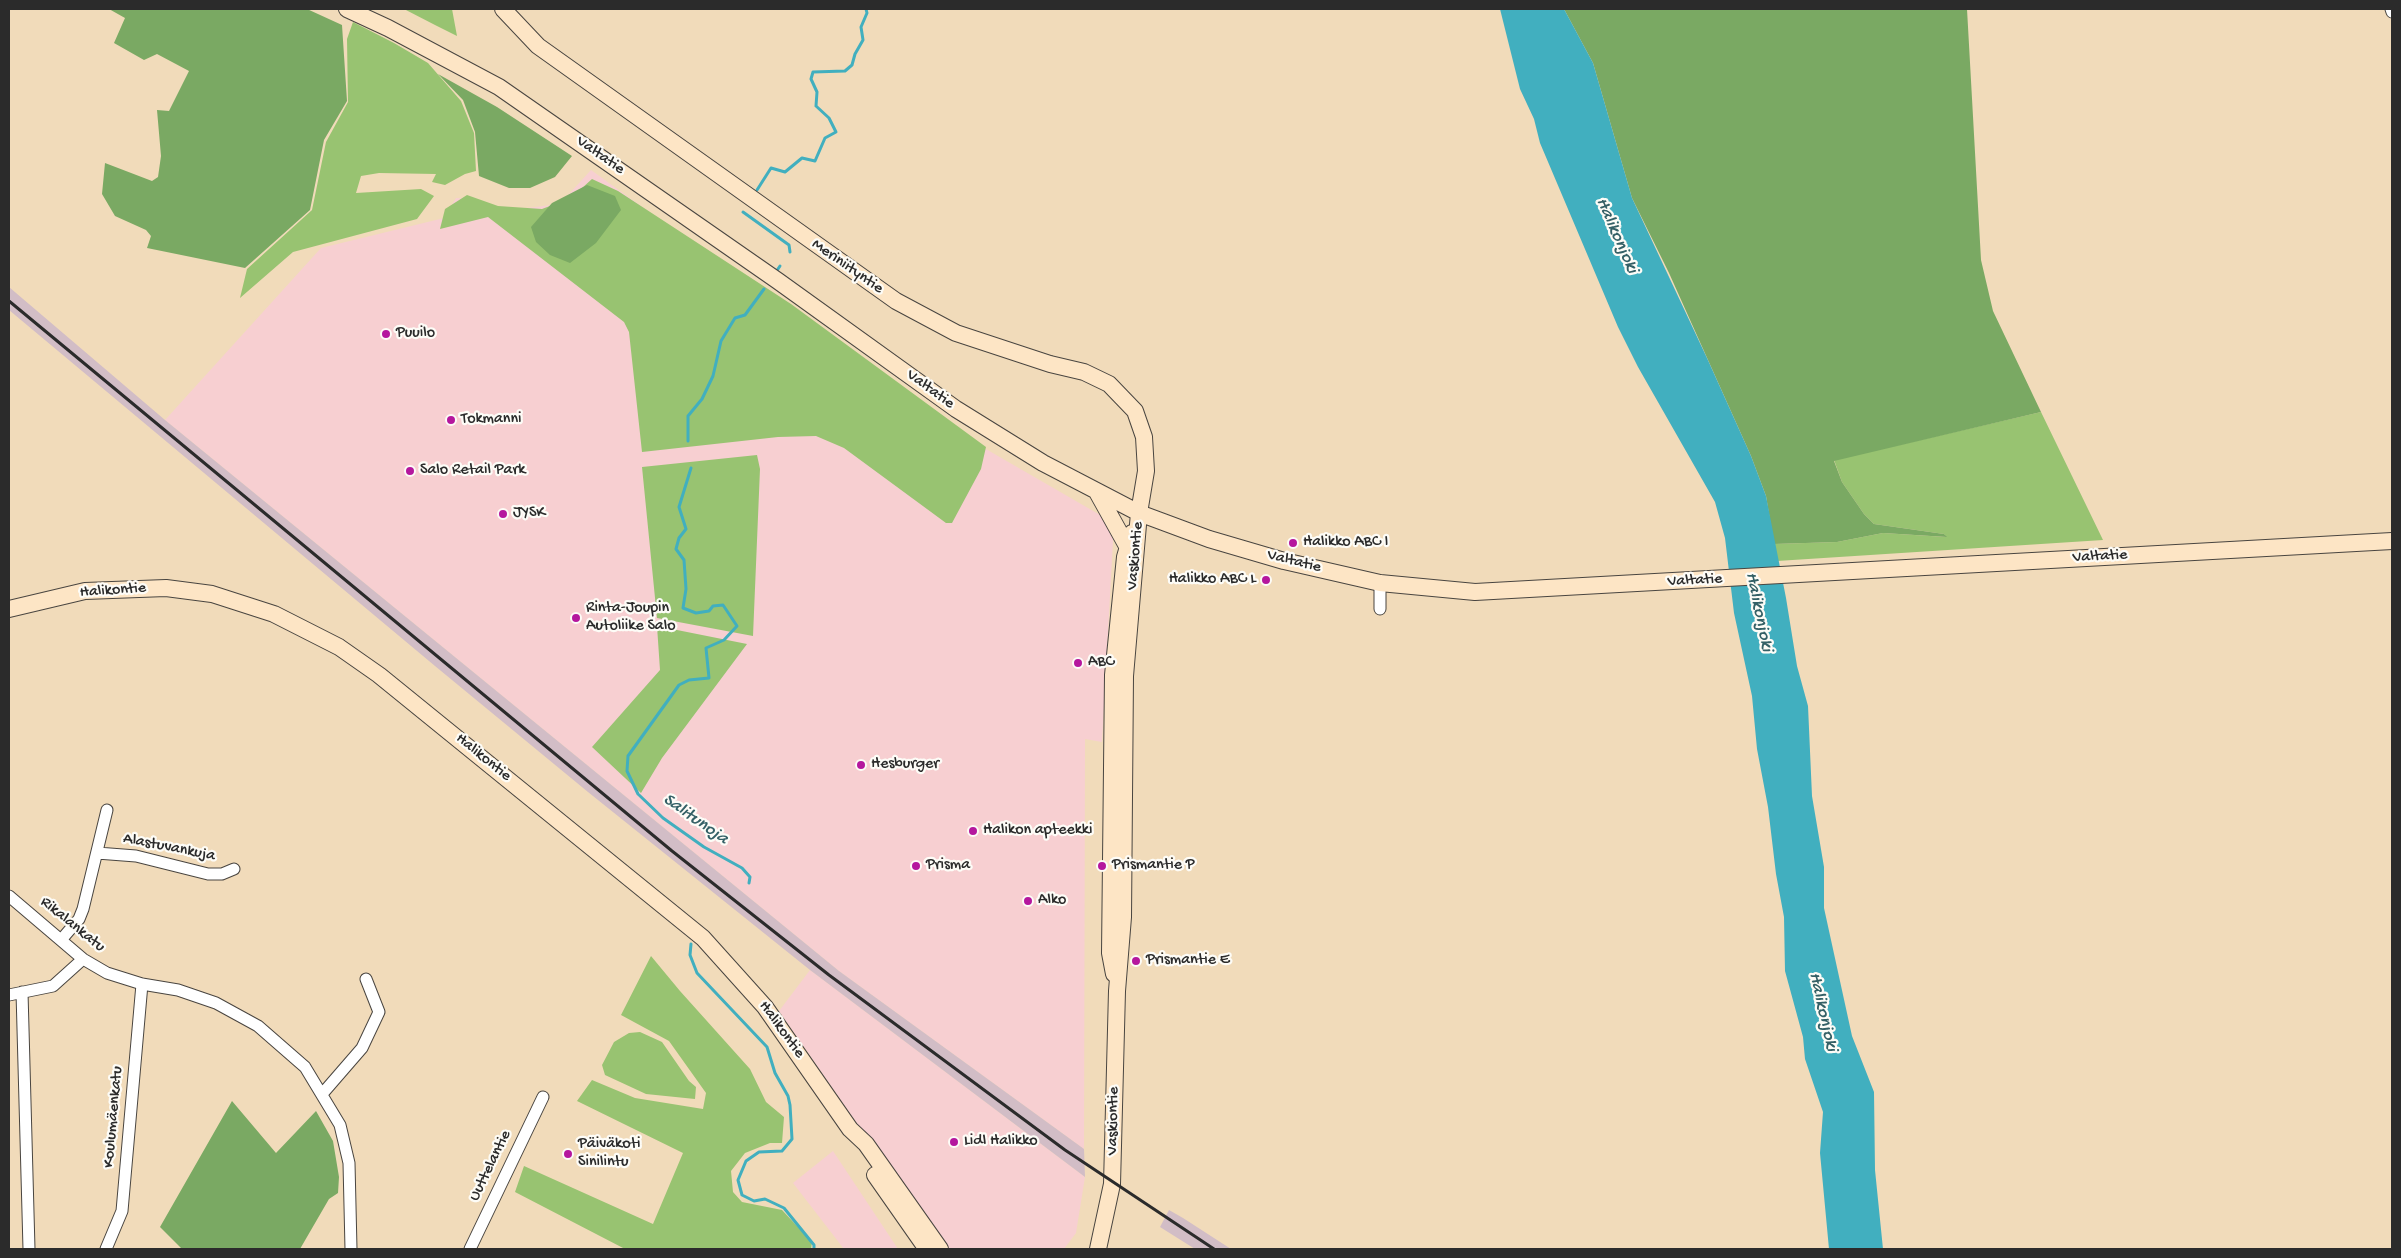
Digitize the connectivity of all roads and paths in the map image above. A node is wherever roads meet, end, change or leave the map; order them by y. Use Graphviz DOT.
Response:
graph roads {
  1 [pos="347,9"];
  2 [pos="503,9"];
  3 [pos="1097,492"];
  4 [pos="1139,513"];
  5 [pos="2392,540"];
  6 [pos="1127,546"];
  7 [pos="1380,583"];
  8 [pos="9,609"];
  9 [pos="1380,609"];
  10 [pos="107,810"];
  11 [pos="97,853"];
  12 [pos="234,869"];
  13 [pos="9,896"];
  14 [pos="60,940"];
  15 [pos="84,960"];
  16 [pos="366,979"];
  17 [pos="142,984"];
  18 [pos="1117,991"];
  19 [pos="22,992"];
  20 [pos="9,994"];
  21 [pos="323,1093"];
  22 [pos="543,1097"];
  23 [pos="850,1129"];
  24 [pos="29,1249"];
  25 [pos="106,1249"];
  26 [pos="351,1249"];
  27 [pos="470,1249"];
  28 [pos="928,1249"];
  29 [pos="940,1249"];
  30 [pos="1098,1249"];
  1 -- 3 [label="main road, Valtatie"];
  2 -- 4 [label="main road, Meriniityntie"];
  3 -- 4 [label="main road, Valtatie"];
  3 -- 6 [label="main road"];
  4 -- 6 [label="main road, Vaskiontie"];
  4 -- 7 [label="main road, Valtatie"];
  4 -- 18 [label="main road, Vaskiontie"];
  5 -- 7 [label="main road, Valtatie"];
  6 -- 18 [label="main road, Vaskiontie"];
  7 -- 9 [label="street"];
  8 -- 23 [label="main road, Halikontie"];
  10 -- 11 [label="street"];
  11 -- 12 [label="street, Alastuvankuja"];
  11 -- 14 [label="street"];
  13 -- 14 [label="street, Rikalankatu"];
  14 -- 15 [label="street, Rikalankatu"];
  15 -- 17 [label="street, Rikalankatu"];
  15 -- 19 [label="street"];
  16 -- 21 [label="street"];
  17 -- 21 [label="street, Rikalankatu"];
  17 -- 25 [label="street, Koulumäenkatu"];
  18 -- 30 [label="main road, Vaskiontie"];
  19 -- 20 [label="street"];
  19 -- 24 [label="street"];
  21 -- 26 [label="street, Rikalankatu"];
  22 -- 27 [label="street, Uuttelantie"];
  23 -- 28 [label="main road, Halikontie"];
  23 -- 29 [label="main road, Halikontie"];
}
